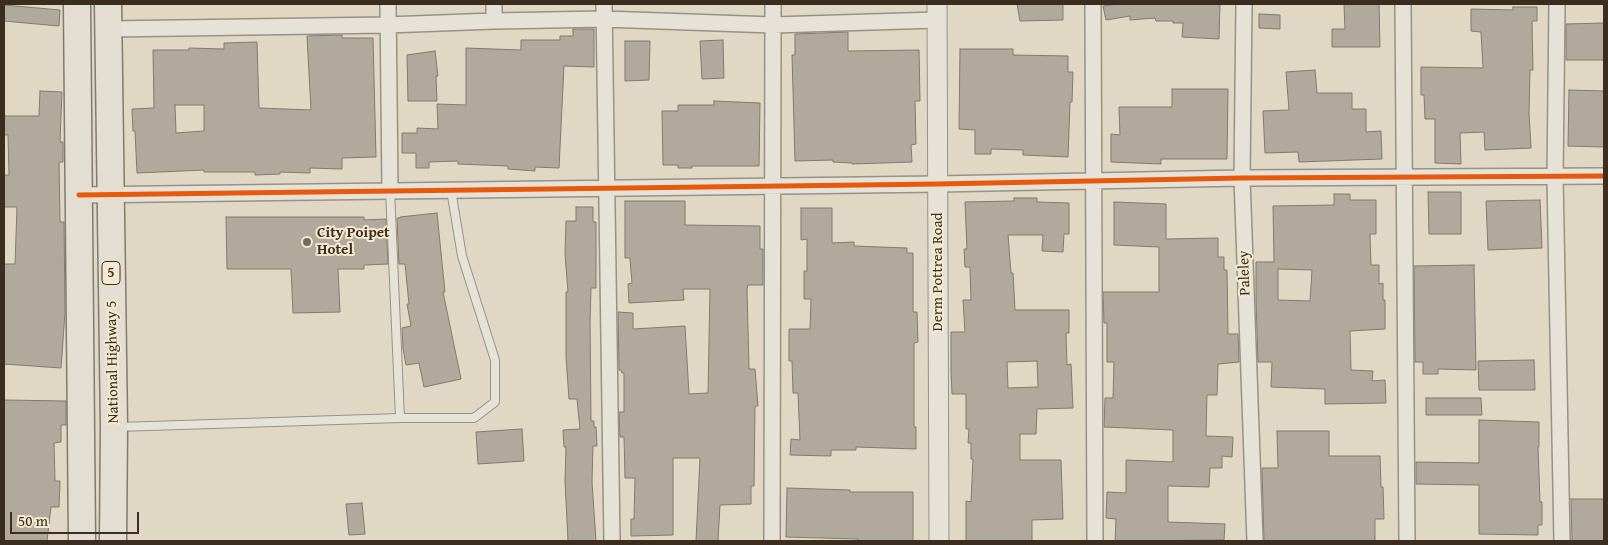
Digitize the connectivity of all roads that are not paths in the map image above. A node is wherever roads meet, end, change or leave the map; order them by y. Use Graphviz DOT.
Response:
graph roads {
  1 [pos="77,4"];
  2 [pos="388,4"];
  3 [pos="494,4"];
  4 [pos="773,4"];
  5 [pos="1093,4"];
  6 [pos="1244,4"];
  7 [pos="1403,4"];
  8 [pos="1557,4"];
  9 [pos="604,11"];
  10 [pos="937,12"];
  11 [pos="108,16"];
  12 [pos="494,21"];
  13 [pos="388,25"];
  14 [pos="773,25"];
  15 [pos="1604,176"];
  16 [pos="1555,177"];
  17 [pos="1242,178"];
  18 [pos="1404,178"];
  19 [pos="1095,182"];
  20 [pos="938,184"];
  21 [pos="773,186"];
  22 [pos="606,188"];
  23 [pos="390,190"];
  24 [pos="452,190"];
  25 [pos="110,194"];
  26 [pos="79,195"];
  27 [pos="400,418"];
  28 [pos="114,427"];
  29 [pos="82,541"];
  30 [pos="113,541"];
  31 [pos="612,541"];
  32 [pos="772,541"];
  33 [pos="939,541"];
  34 [pos="1096,541"];
  35 [pos="1255,541"];
  36 [pos="1407,541"];
  37 [pos="1562,541"];
  1 -- 26 [label="highway, 5"];
  2 -- 13 [label="street"];
  3 -- 12 [label="street"];
  4 -- 14 [label="street"];
  5 -- 19 [label="street"];
  6 -- 17 [label="street, Paleley"];
  7 -- 18 [label="street"];
  8 -- 16 [label="street"];
  9 -- 12 [label="street"];
  9 -- 14 [label="street"];
  9 -- 22 [label="street"];
  10 -- 14 [label="street"];
  10 -- 20 [label="street, Derm Pottrea Road"];
  11 -- 13 [label="street"];
  11 -- 25 [label="highway, National Highway 5 / 5"];
  12 -- 13 [label="street"];
  13 -- 23 [label="street"];
  14 -- 21 [label="street"];
  15 -- 16 [label="street"];
  16 -- 18 [label="street"];
  16 -- 37 [label="street"];
  17 -- 18 [label="street"];
  17 -- 19 [label="street"];
  17 -- 35 [label="street, Paleley"];
  18 -- 36 [label="street"];
  19 -- 20 [label="street"];
  19 -- 34 [label="street"];
  20 -- 21 [label="street"];
  20 -- 33 [label="street, Derm Pottrea Road"];
  21 -- 22 [label="street"];
  21 -- 32 [label="street"];
  22 -- 24 [label="street"];
  22 -- 31 [label="street"];
  23 -- 24 [label="street"];
  23 -- 25 [label="street"];
  23 -- 27 [label="lane"];
  24 -- 27 [label="lane"];
  25 -- 26 [label="street"];
  25 -- 28 [label="highway, National Highway 5 / 5"];
  26 -- 29 [label="highway, 5"];
  27 -- 28 [label="lane"];
  28 -- 30 [label="highway, National Highway 5 / 5"];
}
